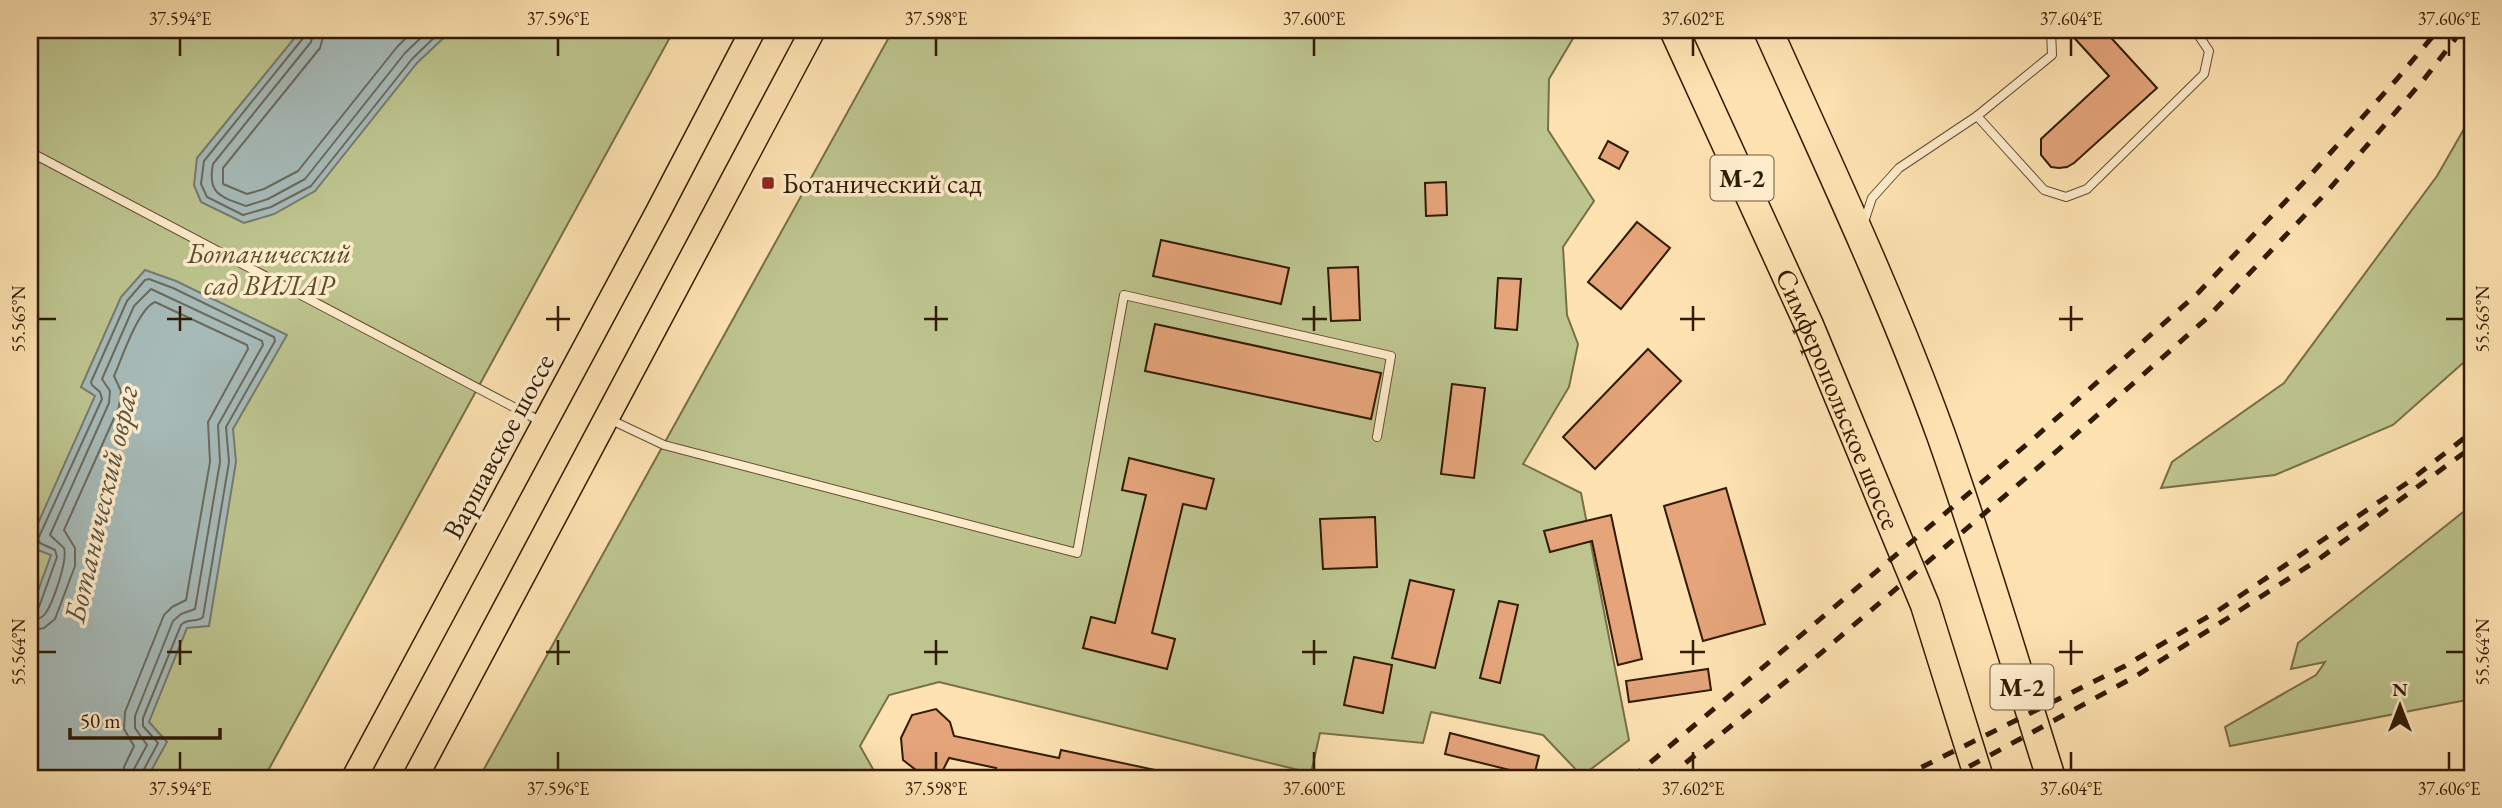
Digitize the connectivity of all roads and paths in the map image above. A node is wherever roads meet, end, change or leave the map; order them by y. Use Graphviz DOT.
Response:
graph roads {
  1 [pos="752,30"];
  2 [pos="813,30"];
  3 [pos="1674,30"];
  4 [pos="1768,30"];
  5 [pos="2051,30"];
  6 [pos="2195,30"];
  7 [pos="1977,116"];
  8 [pos="30,152"];
  9 [pos="1860,234"];
  10 [pos="606,418"];
  11 [pos="543,423"];
  12 [pos="1377,437"];
  13 [pos="354,778"];
  14 [pos="415,778"];
  15 [pos="1979,778"];
  16 [pos="2051,778"];
  1 -- 11 [label="main road, Варшавское шоссе"];
  2 -- 10 [label="main road"];
  3 -- 15 [label="highway, Симферопольское шоссе / М-2"];
  4 -- 9 [label="highway, М-2"];
  5 -- 7 [label="lane"];
  6 -- 7 [label="lane"];
  7 -- 9 [label="lane"];
  8 -- 11 [label="lane"];
  9 -- 16 [label="highway, М-2"];
  10 -- 12 [label="lane"];
  10 -- 14 [label="main road"];
  11 -- 13 [label="main road, Варшавское шоссе"];
}
